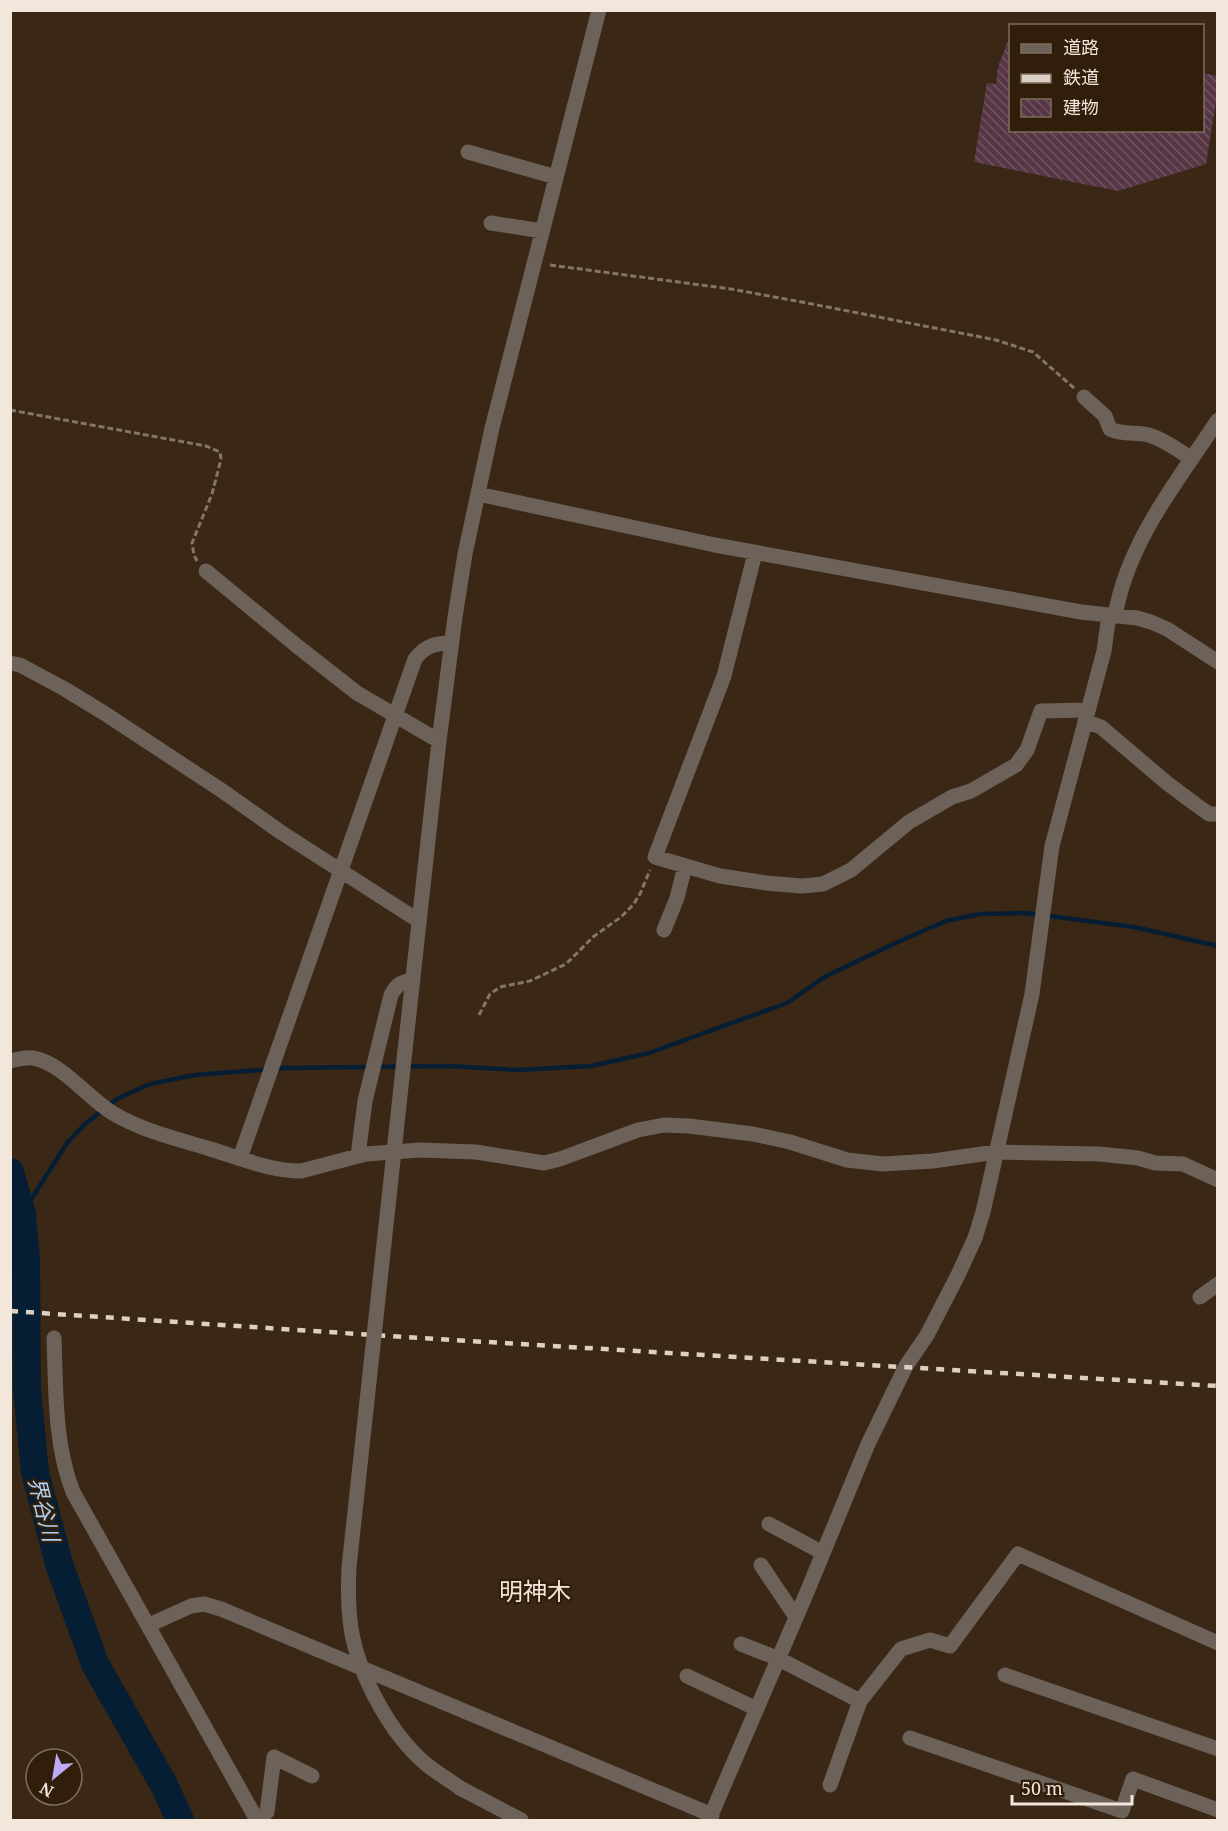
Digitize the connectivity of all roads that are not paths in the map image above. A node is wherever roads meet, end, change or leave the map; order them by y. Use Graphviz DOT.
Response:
graph roads {
  1 [pos="599,10"];
  2 [pos="468,152"];
  3 [pos="556,177"];
  4 [pos="491,223"];
  5 [pos="542,231"];
  6 [pos="1084,397"];
  7 [pos="1218,420"];
  8 [pos="1211,443"];
  9 [pos="1192,459"];
  10 [pos="478,494"];
  11 [pos="755,552"];
  12 [pos="206,571"];
  13 [pos="1112,615"];
  14 [pos="451,643"];
  15 [pos="1218,662"];
  16 [pos="10,663"];
  17 [pos="394,715"];
  18 [pos="1087,716"];
  19 [pos="439,741"];
  20 [pos="1218,814"];
  21 [pos="685,866"];
  22 [pos="342,871"];
  23 [pos="420,921"];
  24 [pos="664,930"];
  25 [pos="413,980"];
  26 [pos="10,1061"];
  27 [pos="996,1152"];
  28 [pos="358,1156"];
  29 [pos="240,1158"];
  30 [pos="1218,1180"];
  31 [pos="1218,1284"];
  32 [pos="1200,1297"];
  33 [pos="54,1338"];
  34 [pos="770,1524"];
  35 [pos="823,1553"];
  36 [pos="761,1565"];
  37 [pos="796,1617"];
  38 [pos="148,1625"];
  39 [pos="1218,1643"];
  40 [pos="741,1644"];
  41 [pos="778,1659"];
  42 [pos="1005,1675"];
  43 [pos="687,1676"];
  44 [pos="860,1701"];
  45 [pos="757,1709"];
  46 [pos="910,1737"];
  47 [pos="1218,1749"];
  48 [pos="312,1776"];
  49 [pos="830,1785"];
  50 [pos="1218,1810"];
  51 [pos="711,1818"];
  52 [pos="258,1821"];
  53 [pos="521,1821"];
  1 -- 3 [label="street"];
  2 -- 3 [label="street"];
  3 -- 5 [label="street"];
  4 -- 5 [label="street"];
  5 -- 10 [label="street"];
  6 -- 9 [label="street"];
  7 -- 8 [label="street"];
  8 -- 9 [label="street"];
  9 -- 13 [label="street"];
  10 -- 11 [label="street"];
  10 -- 14 [label="street"];
  11 -- 13 [label="street"];
  11 -- 21 [label="street"];
  12 -- 17 [label="street"];
  13 -- 15 [label="street"];
  13 -- 18 [label="street"];
  14 -- 17 [label="street"];
  14 -- 19 [label="street"];
  16 -- 22 [label="street"];
  17 -- 19 [label="street"];
  17 -- 22 [label="street"];
  18 -- 20 [label="street"];
  18 -- 21 [label="street"];
  18 -- 27 [label="street"];
  19 -- 23 [label="street"];
  21 -- 24 [label="street"];
  22 -- 23 [label="street"];
  22 -- 29 [label="street"];
  23 -- 25 [label="street"];
  25 -- 28 [label="street"];
  25 -- 53 [label="street, bridge"];
  26 -- 29 [label="street"];
  27 -- 28 [label="street"];
  27 -- 30 [label="street"];
  27 -- 35 [label="street"];
  28 -- 29 [label="street"];
  31 -- 32 [label="street"];
  33 -- 38 [label="street"];
  34 -- 35 [label="street"];
  35 -- 37 [label="street"];
  36 -- 37 [label="street"];
  37 -- 41 [label="street"];
  38 -- 51 [label="street"];
  38 -- 52 [label="street"];
  39 -- 44 [label="street"];
  40 -- 41 [label="street"];
  41 -- 44 [label="street"];
  41 -- 45 [label="street"];
  42 -- 47 [label="street"];
  43 -- 45 [label="street"];
  44 -- 49 [label="street"];
  45 -- 51 [label="street"];
  46 -- 50 [label="street"];
  48 -- 52 [label="street"];
}
